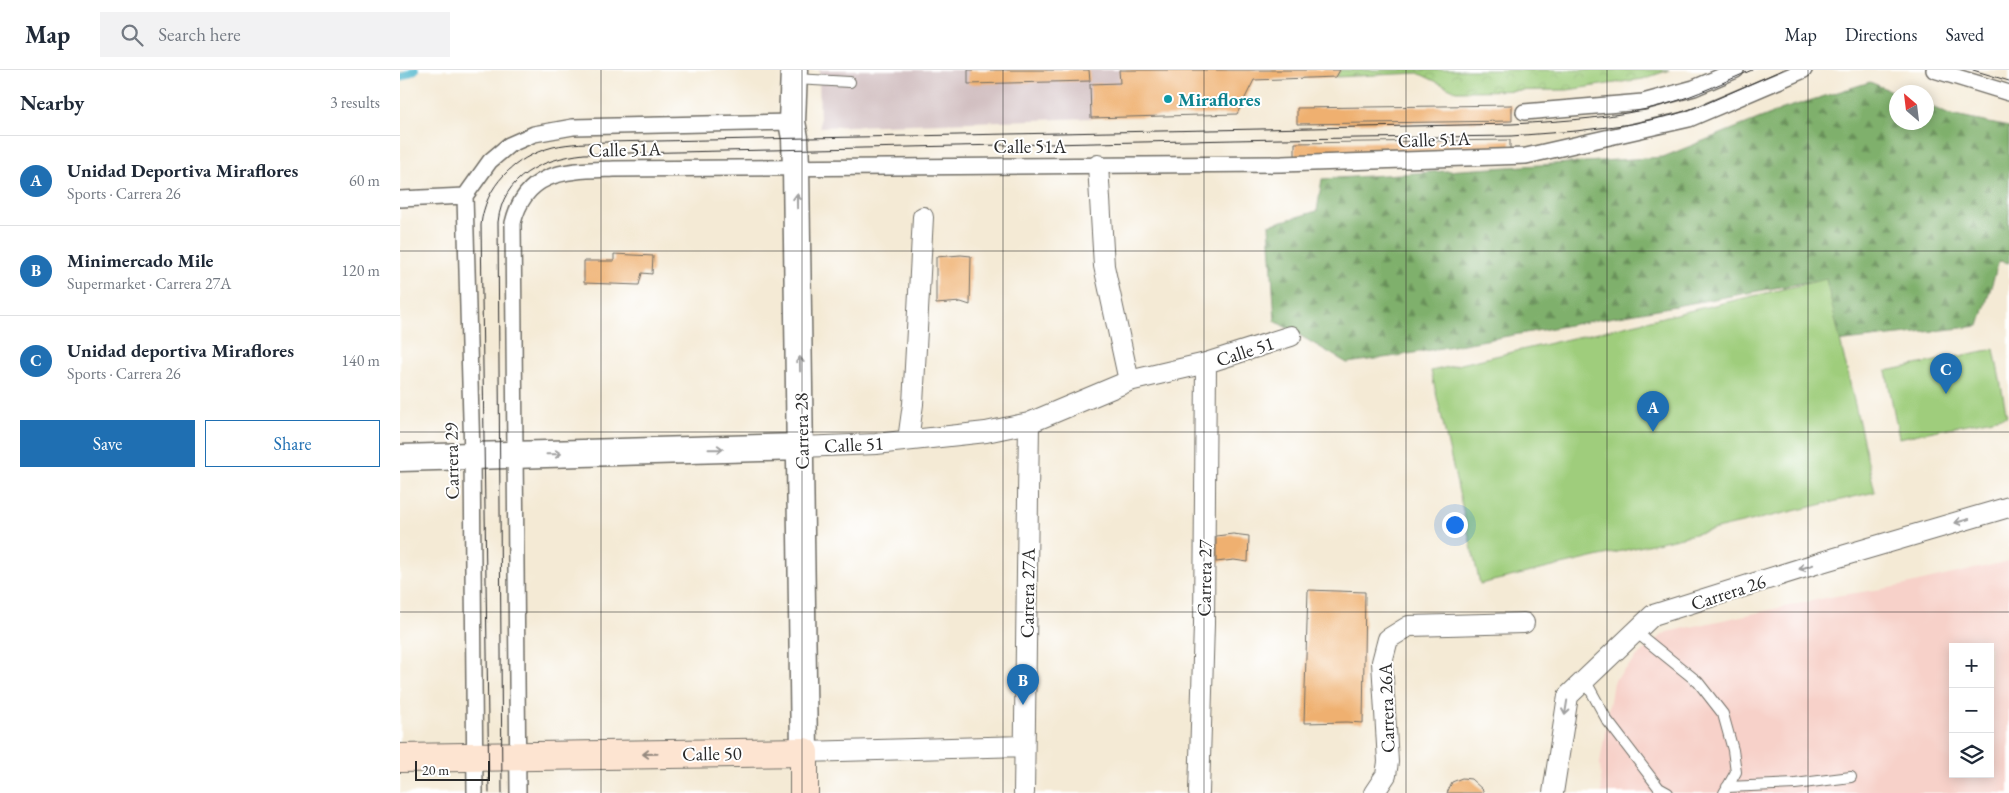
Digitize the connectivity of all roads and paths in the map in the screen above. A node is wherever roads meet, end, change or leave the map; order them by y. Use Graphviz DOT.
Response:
graph roads {
  1 [pos="1736,70"];
  2 [pos="1804,70"];
  3 [pos="1934,70"];
  4 [pos="795,75"];
  5 [pos="850,82"];
  6 [pos="2009,93"];
  7 [pos="1524,112"];
  8 [pos="792,122"];
  9 [pos="1098,165"];
  10 [pos="796,168"];
  11 [pos="465,196"];
  12 [pos="400,199"];
  13 [pos="924,217"];
  14 [pos="1292,336"];
  15 [pos="1206,363"];
  16 [pos="1129,381"];
  17 [pos="1029,423"];
  18 [pos="908,440"];
  19 [pos="801,447"];
  20 [pos="515,454"];
  21 [pos="472,456"];
  22 [pos="400,458"];
  23 [pos="2009,507"];
  24 [pos="1524,623"];
  25 [pos="1636,632"];
  26 [pos="1585,680"];
  27 [pos="1024,746"];
  28 [pos="804,752"];
  29 [pos="518,756"];
  30 [pos="475,757"];
  31 [pos="400,758"];
  32 [pos="1851,776"];
  33 [pos="1725,790"];
  34 [pos="476,793"];
  35 [pos="518,793"];
  36 [pos="804,793"];
  37 [pos="1024,793"];
  38 [pos="1198,793"];
  39 [pos="1374,793"];
  40 [pos="1552,793"];
  41 [pos="1668,793"];
  1 -- 7 [label="street"];
  2 -- 9 [label="street, Calle 51A"];
  3 -- 6 [label="street"];
  4 -- 5 [label="lane"];
  4 -- 8 [label="street, Carrera 28"];
  8 -- 10 [label="street, Carrera 28"];
  8 -- 11 [label="street, Calle 51A"];
  9 -- 10 [label="street, Calle 51A"];
  9 -- 16 [label="street"];
  19 -- 10 [label="street, Carrera 28, one-way"];
  10 -- 20 [label="street, Calle 51A"];
  11 -- 12 [label="street"];
  11 -- 21 [label="street, Carrera 29"];
  13 -- 18 [label="street"];
  14 -- 15 [label="street, Calle 51"];
  15 -- 16 [label="street, Calle 51"];
  15 -- 38 [label="street, Carrera 27"];
  16 -- 17 [label="street, Calle 51"];
  17 -- 18 [label="street, Calle 51"];
  17 -- 27 [label="street, Carrera 27A"];
  18 -- 19 [label="street, Calle 51"];
  20 -- 19 [label="street, Calle 51, one-way"];
  19 -- 28 [label="street, Carrera 28"];
  20 -- 21 [label="street, Calle 51"];
  20 -- 29 [label="street"];
  21 -- 22 [label="street, Calle 51"];
  21 -- 30 [label="street, Carrera 29"];
  23 -- 25 [label="street, Carrera 26, one-way"];
  24 -- 39 [label="street, Carrera 26A"];
  25 -- 26 [label="street, Carrera 26"];
  25 -- 33 [label="lane"];
  26 -- 40 [label="street, Carrera 26, one-way"];
  26 -- 41 [label="lane"];
  27 -- 28 [label="street, Calle 50"];
  27 -- 37 [label="street, Carrera 27A"];
  28 -- 29 [label="main road, Calle 50, one-way"];
  28 -- 36 [label="main road, Carrera 28"];
  29 -- 30 [label="main road, Calle 50"];
  29 -- 35 [label="street"];
  30 -- 31 [label="main road, Calle 50"];
  30 -- 34 [label="street, Carrera 29"];
  32 -- 33 [label="lane"];
}
